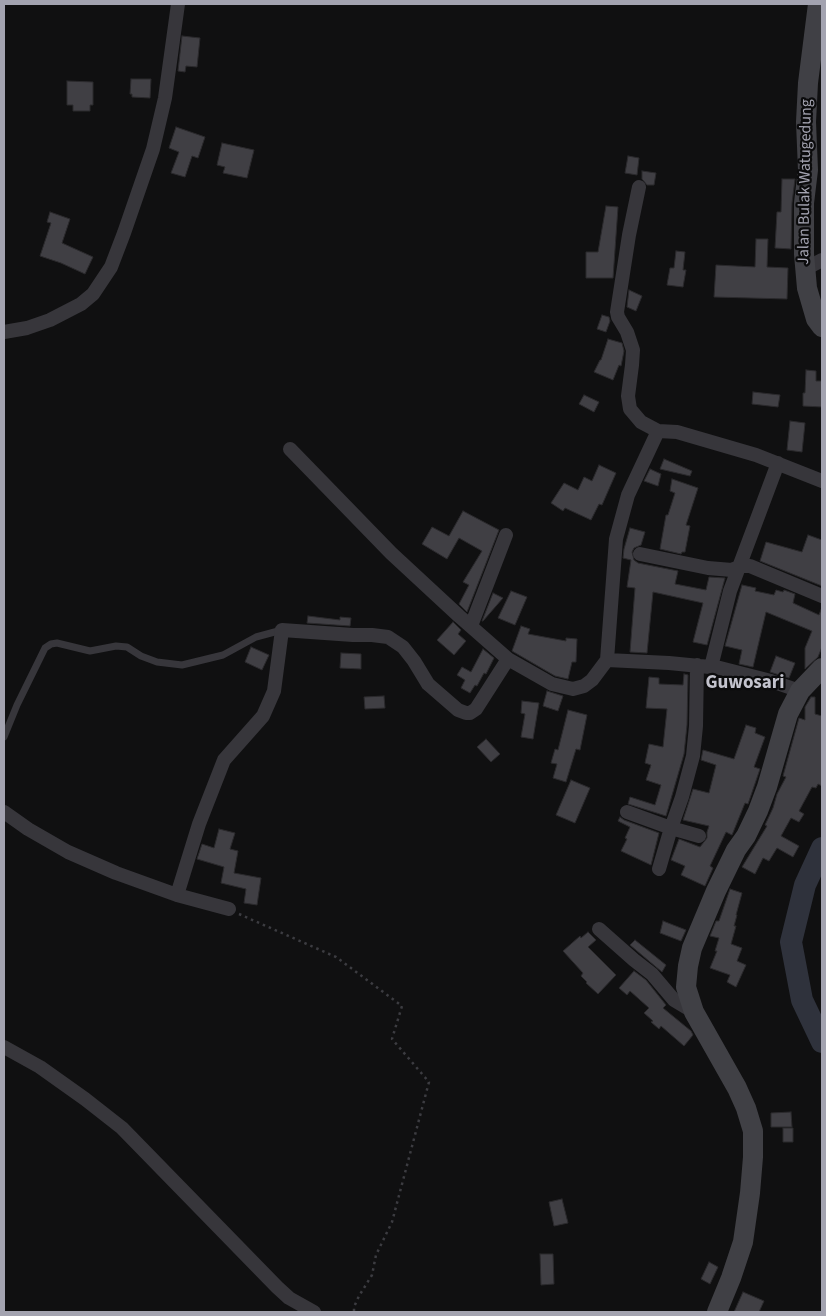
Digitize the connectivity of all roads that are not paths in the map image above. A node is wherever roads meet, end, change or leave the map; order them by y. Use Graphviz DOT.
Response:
graph roads {
  1 [pos="178,4"];
  2 [pos="818,4"];
  3 [pos="639,187"];
  4 [pos="814,265"];
  5 [pos="822,326"];
  6 [pos="4,332"];
  7 [pos="658,430"];
  8 [pos="290,449"];
  9 [pos="778,463"];
  10 [pos="822,481"];
  11 [pos="506,535"];
  12 [pos="640,554"];
  13 [pos="741,566"];
  14 [pos="822,596"];
  15 [pos="471,626"];
  16 [pos="282,630"];
  17 [pos="508,659"];
  18 [pos="607,660"];
  19 [pos="704,666"];
  20 [pos="822,668"];
  21 [pos="800,692"];
  22 [pos="4,737"];
  23 [pos="4,812"];
  24 [pos="627,812"];
  25 [pos="671,828"];
  26 [pos="699,836"];
  27 [pos="659,869"];
  28 [pos="177,895"];
  29 [pos="229,909"];
  30 [pos="599,929"];
  31 [pos="694,1012"];
  32 [pos="4,1047"];
  33 [pos="314,1312"];
  34 [pos="717,1312"];
  1 -- 6 [label="street"];
  2 -- 4 [label="main road, Jalan Bulak Watugedung"];
  3 -- 7 [label="street"];
  4 -- 5 [label="main road, Jalan Bulak Watugedung"];
  7 -- 9 [label="street"];
  7 -- 18 [label="street"];
  8 -- 15 [label="street"];
  9 -- 10 [label="street"];
  9 -- 13 [label="street"];
  11 -- 15 [label="street"];
  12 -- 13 [label="street"];
  13 -- 14 [label="street"];
  13 -- 19 [label="street"];
  15 -- 17 [label="street"];
  16 -- 17 [label="street"];
  16 -- 22 [label="lane"];
  16 -- 28 [label="street"];
  17 -- 18 [label="street"];
  18 -- 19 [label="street"];
  19 -- 21 [label="street"];
  19 -- 25 [label="street"];
  20 -- 21 [label="main road"];
  21 -- 31 [label="main road"];
  23 -- 28 [label="street"];
  24 -- 25 [label="street"];
  25 -- 26 [label="street"];
  25 -- 27 [label="street"];
  28 -- 29 [label="street"];
  30 -- 31 [label="street"];
  31 -- 34 [label="main road"];
  32 -- 33 [label="street"];
}
